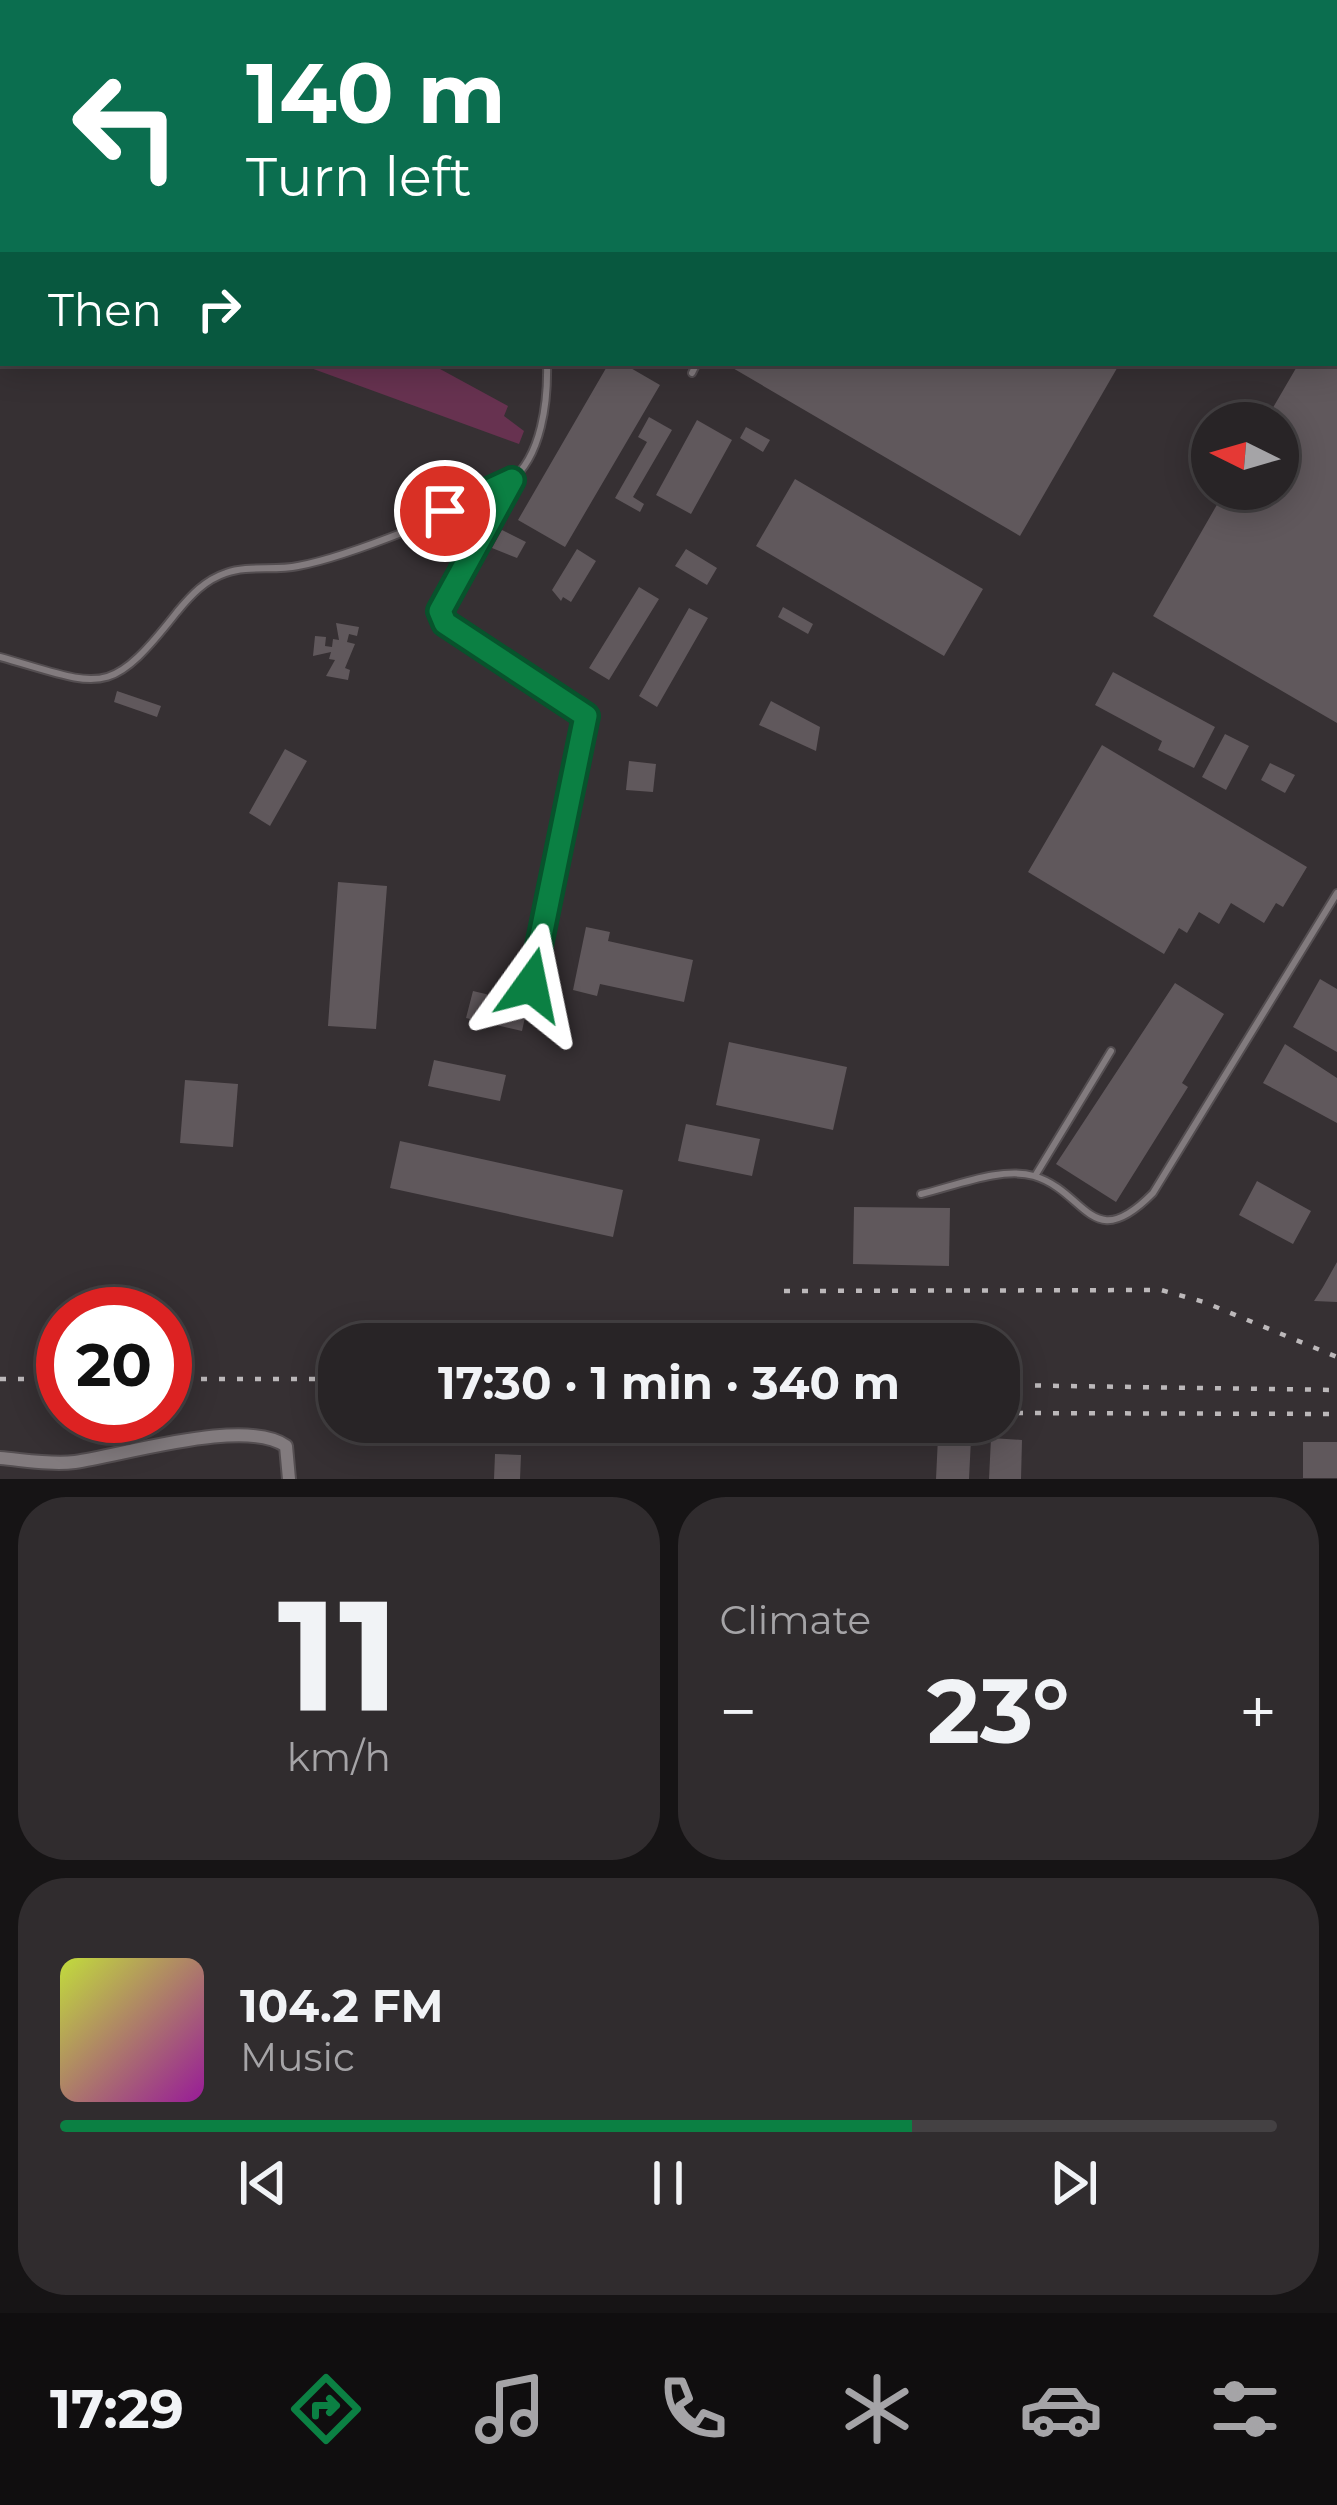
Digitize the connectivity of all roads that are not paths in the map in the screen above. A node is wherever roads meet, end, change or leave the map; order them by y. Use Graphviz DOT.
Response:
graph roads {
  1 [pos="547,366"];
  2 [pos="696,366"];
  3 [pos="692,373"];
  4 [pos="512,480"];
  5 [pos="0,657"];
  6 [pos="1337,893"];
  7 [pos="531,985"];
  8 [pos="1111,1051"];
  9 [pos="1036,1176"];
  10 [pos="921,1194"];
  11 [pos="0,1458"];
  12 [pos="289,1479"];
  1 -- 4 [label="lane"];
  2 -- 3 [label="lane"];
  4 -- 5 [label="lane"];
  4 -- 7 [label="lane"];
  6 -- 9 [label="lane"];
  8 -- 9 [label="lane"];
  9 -- 10 [label="lane"];
  11 -- 12 [label="street"];
}
